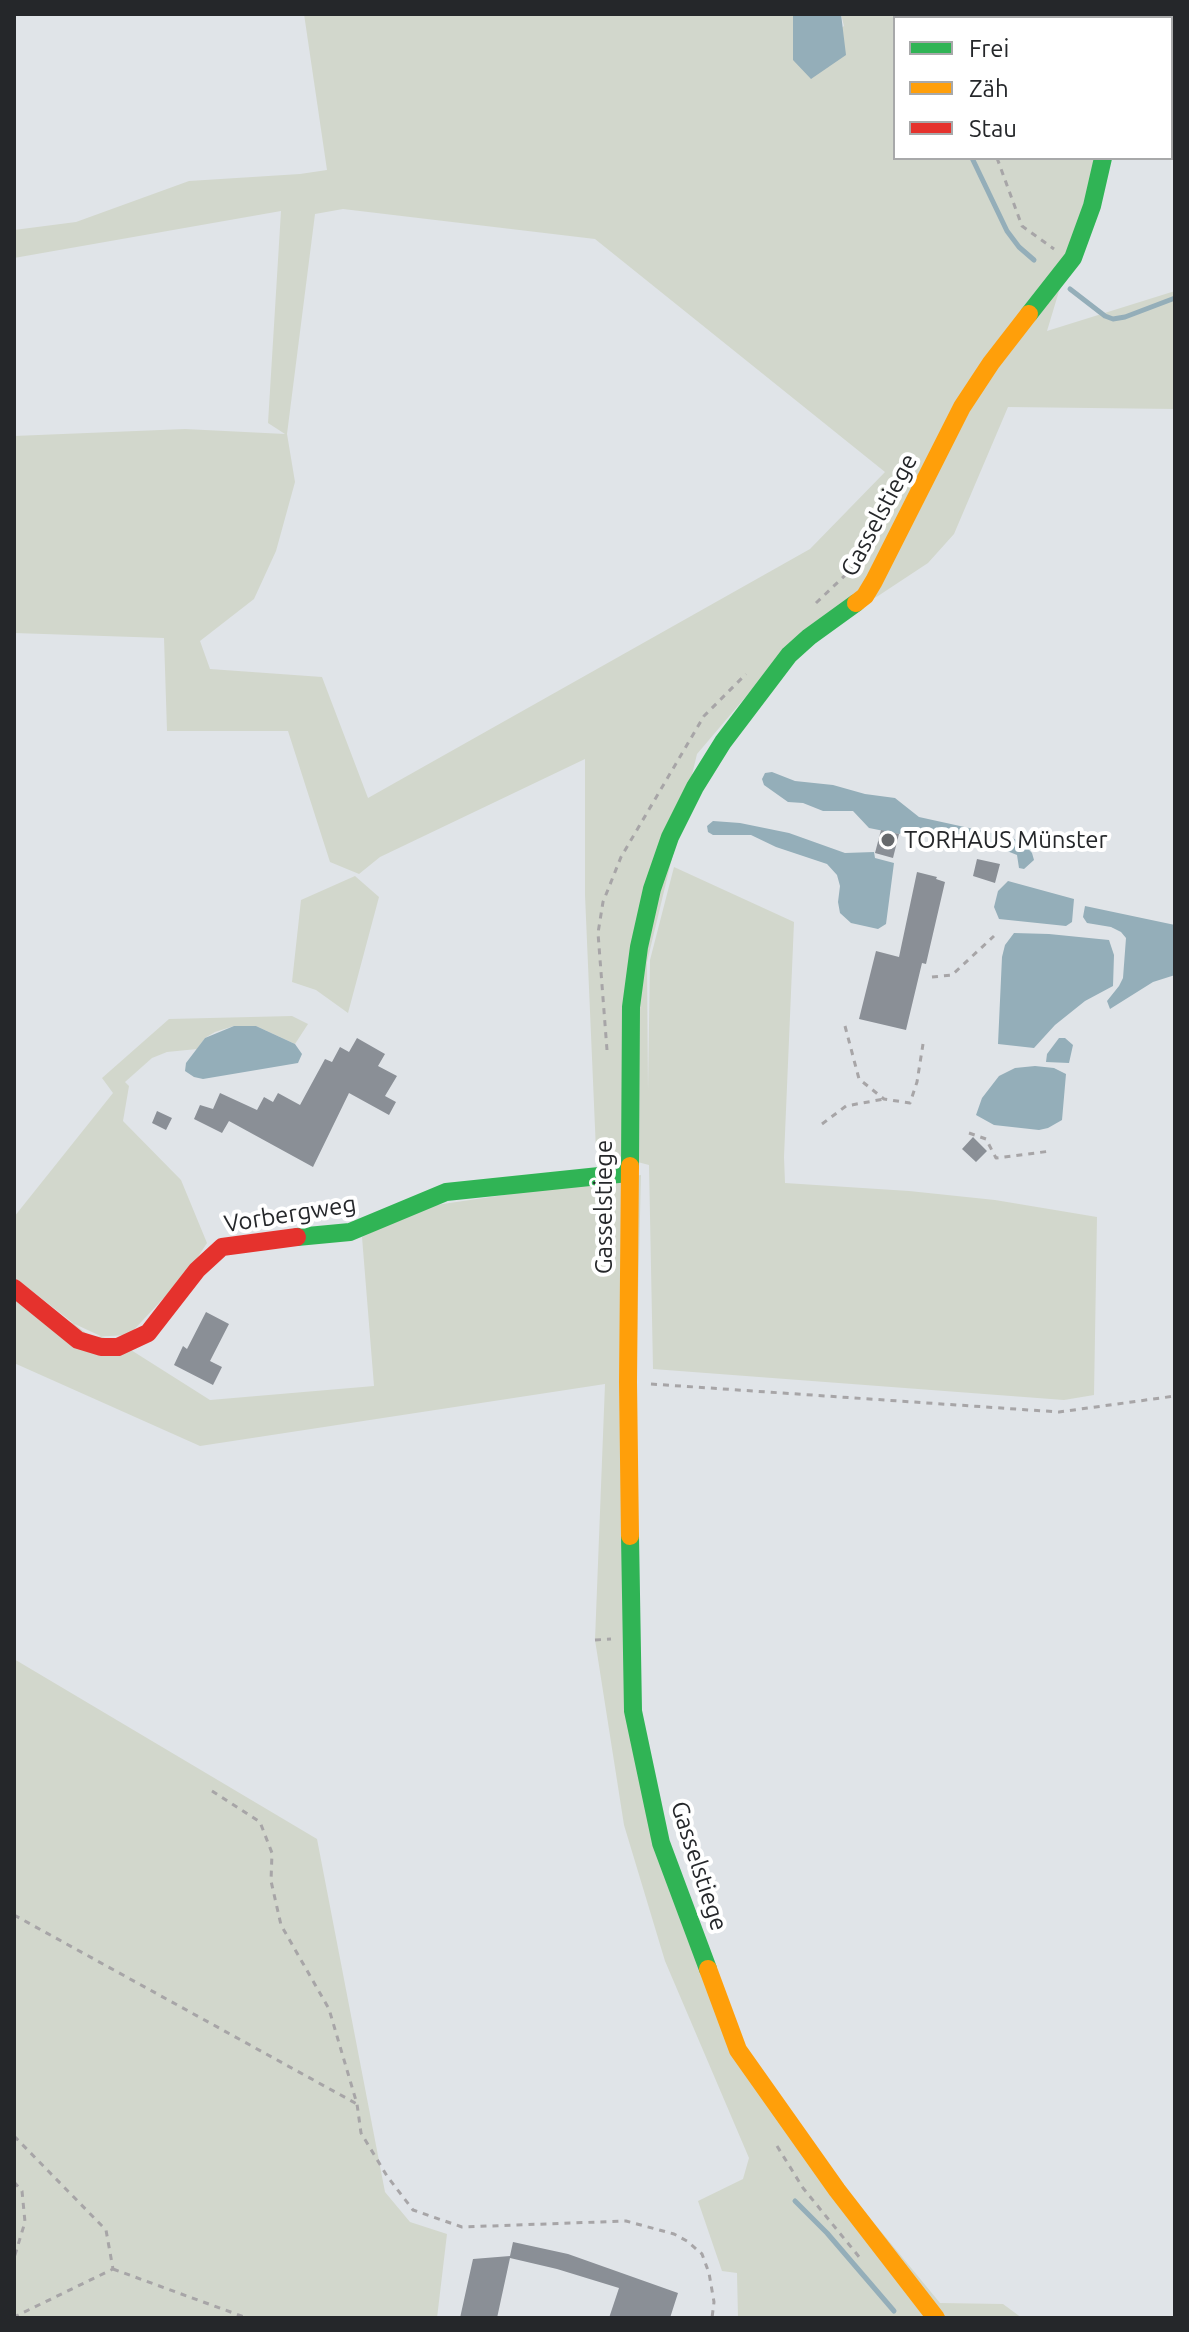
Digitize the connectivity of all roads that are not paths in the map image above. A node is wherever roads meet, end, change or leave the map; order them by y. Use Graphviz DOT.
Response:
graph roads {
  1 [pos="1103,160"];
  2 [pos="628,1173"];
  3 [pos="14,1288"];
  4 [pos="936,2318"];
  1 -- 2 [label="street, Gasselstiege"];
  2 -- 3 [label="street, Vorbergweg"];
  2 -- 4 [label="street, Gasselstiege"];
}
